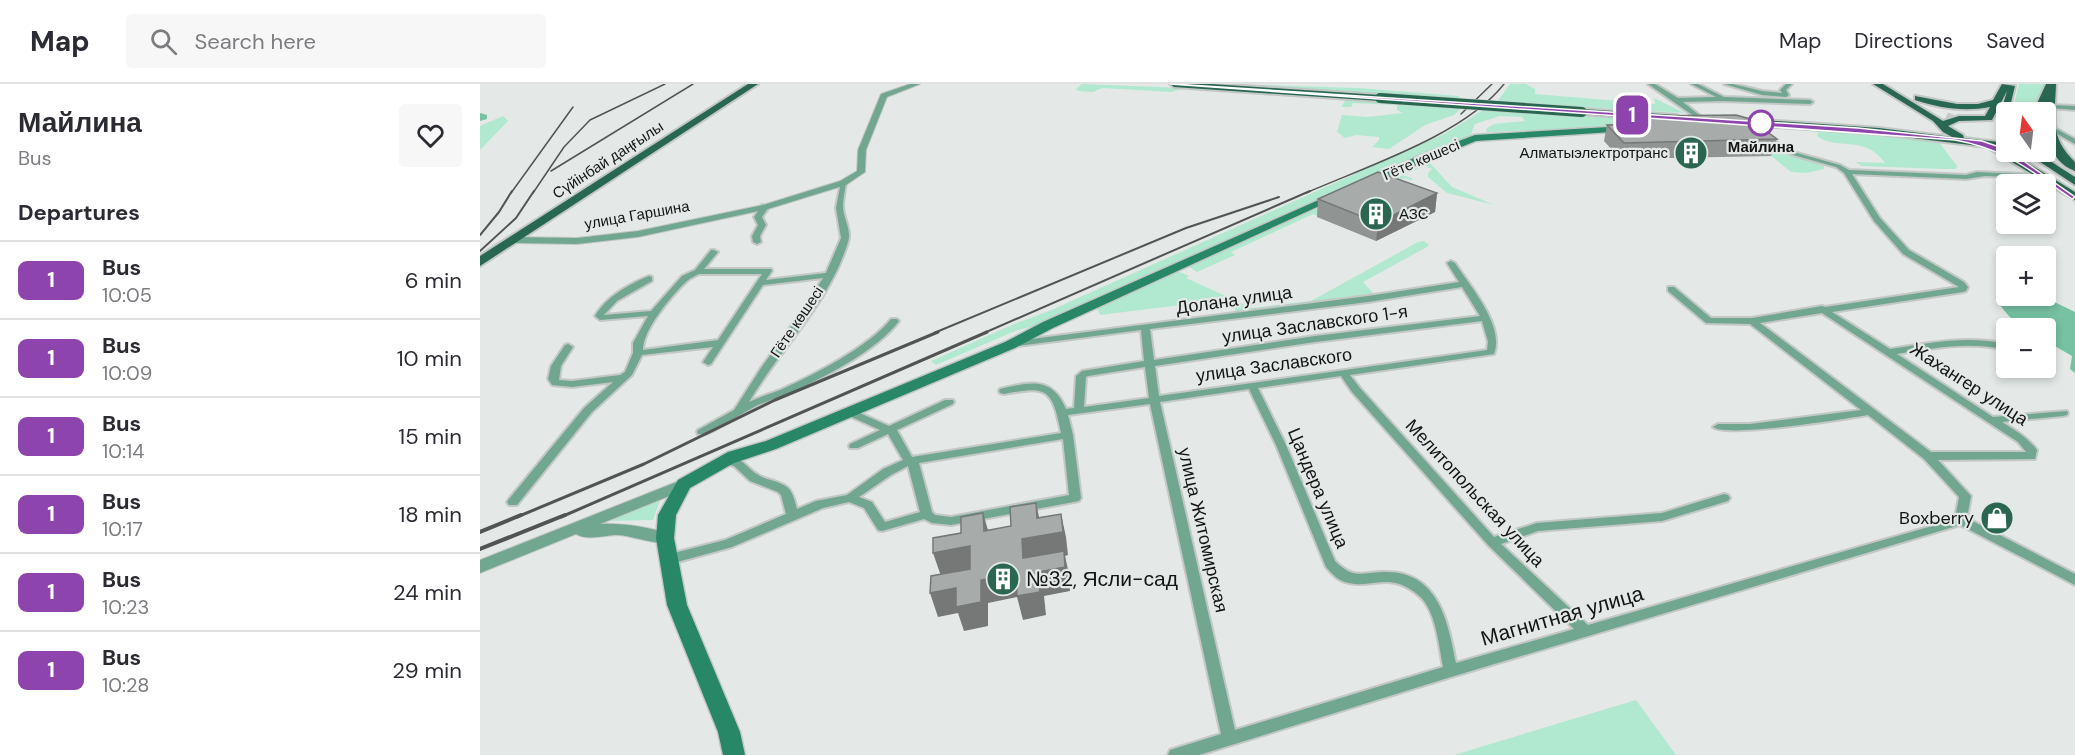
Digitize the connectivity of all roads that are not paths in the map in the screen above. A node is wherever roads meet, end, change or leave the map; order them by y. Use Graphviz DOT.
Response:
graph roads {
  1 [pos="754,84"];
  2 [pos="917,84"];
  3 [pos="1174,84"];
  4 [pos="1651,84"];
  5 [pos="1694,84"];
  6 [pos="1727,84"];
  7 [pos="1789,84"];
  8 [pos="1877,84"];
  9 [pos="1886,84"];
  10 [pos="1894,84"];
  11 [pos="2006,84"];
  12 [pos="2014,84"];
  13 [pos="2051,84"];
  14 [pos="1918,98"];
  15 [pos="1723,99"];
  16 [pos="1677,100"];
  17 [pos="1810,102"];
  18 [pos="1996,102"];
  19 [pos="2009,102"];
  20 [pos="2043,102"];
  21 [pos="2052,102"];
  22 [pos="2056,107"];
  23 [pos="2075,108"];
  24 [pos="1921,111"];
  25 [pos="1667,117"];
  26 [pos="1701,119"];
  27 [pos="1723,120"];
  28 [pos="1712,121"];
  29 [pos="1958,122"];
  30 [pos="1944,123"];
  31 [pos="1691,124"];
  32 [pos="1653,127"];
  33 [pos="1996,127"];
  34 [pos="1630,128"];
  35 [pos="1740,129"];
  36 [pos="1879,131"];
  37 [pos="1976,131"];
  38 [pos="2075,132"];
  39 [pos="2058,133"];
  40 [pos="1756,135"];
  41 [pos="1996,141"];
  42 [pos="2075,142"];
  43 [pos="2056,147"];
  44 [pos="2033,162"];
  45 [pos="2045,162"];
  46 [pos="2056,162"];
  47 [pos="2075,168"];
  48 [pos="1846,170"];
  49 [pos="2040,174"];
  50 [pos="1996,175"];
  51 [pos="2075,176"];
  52 [pos="2075,182"];
  53 [pos="843,183"];
  54 [pos="2056,185"];
  55 [pos="2075,190"];
  56 [pos="2075,197"];
  57 [pos="765,207"];
  58 [pos="513,240"];
  59 [pos="757,242"];
  60 [pos="714,252"];
  61 [pos="480,262"];
  62 [pos="1451,263"];
  63 [pos="698,272"];
  64 [pos="827,275"];
  65 [pos="649,279"];
  66 [pos="761,283"];
  67 [pos="1462,284"];
  68 [pos="1671,289"];
  69 [pos="1822,309"];
  70 [pos="654,313"];
  71 [pos="1485,318"];
  72 [pos="894,321"];
  73 [pos="1752,321"];
  74 [pos="1048,325"];
  75 [pos="1145,329"];
  76 [pos="720,343"];
  77 [pos="1996,344"];
  78 [pos="1010,345"];
  79 [pos="568,347"];
  80 [pos="638,352"];
  81 [pos="1889,352"];
  82 [pos="708,362"];
  83 [pos="1150,364"];
  84 [pos="1344,373"];
  85 [pos="624,378"];
  86 [pos="1252,385"];
  87 [pos="1004,391"];
  88 [pos="1154,398"];
  89 [pos="949,402"];
  90 [pos="1080,410"];
  91 [pos="738,412"];
  92 [pos="849,412"];
  93 [pos="1871,412"];
  94 [pos="1062,413"];
  95 [pos="2062,413"];
  96 [pos="1991,420"];
  97 [pos="1718,427"];
  98 [pos="889,430"];
  99 [pos="702,432"];
  100 [pos="1068,435"];
  101 [pos="854,446"];
  102 [pos="1928,456"];
  103 [pos="726,460"];
  104 [pos="909,461"];
  105 [pos="684,484"];
  106 [pos="850,498"];
  107 [pos="1724,498"];
  108 [pos="513,502"];
  109 [pos="926,514"];
  110 [pos="792,516"];
  111 [pos="1961,520"];
  112 [pos="557,538"];
  113 [pos="665,538"];
  114 [pos="1492,542"];
  115 [pos="670,559"];
  116 [pos="480,567"];
  117 [pos="2075,580"];
  118 [pos="1586,632"];
  119 [pos="1451,671"];
  120 [pos="1229,738"];
  121 [pos="733,753"];
  122 [pos="1176,755"];
  1 -- 58 [label="main road, Сүйінбай даңғылы"];
  2 -- 53 [label="street"];
  3 -- 25 [label="main road, bridge"];
  4 -- 16 [label="street"];
  5 -- 15 [label="street"];
  6 -- 7 [label="street"];
  8 -- 24 [label="main road"];
  9 -- 30 [label="main road"];
  10 -- 14 [label="main road"];
  11 -- 18 [label="main road"];
  12 -- 19 [label="main road"];
  13 -- 20 [label="main road"];
  13 -- 21 [label="main road"];
  14 -- 18 [label="main road"];
  14 -- 37 [label="main road"];
  15 -- 16 [label="street"];
  15 -- 17 [label="street"];
  16 -- 26 [label="street"];
  18 -- 37 [label="main road"];
  22 -- 23 [label="street"];
  24 -- 30 [label="main road"];
  24 -- 36 [label="main road"];
  25 -- 26 [label="main road"];
  25 -- 32 [label="main road"];
  26 -- 28 [label="main road"];
  27 -- 35 [label="street"];
  27 -- 36 [label="main road"];
  28 -- 31 [label="main road"];
  29 -- 37 [label="main road"];
  30 -- 36 [label="main road"];
  30 -- 37 [label="main road"];
  30 -- 37 [label="main road"];
  33 -- 37 [label="main road"];
  34 -- 74 [label="main road, Гёте көшесі"];
  36 -- 37 [label="main road"];
  37 -- 41 [label="main road"];
  37 -- 49 [label="main road"];
  38 -- 39 [label="street"];
  39 -- 42 [label="street"];
  40 -- 48 [label="street"];
  43 -- 47 [label="main road"];
  44 -- 55 [label="main road"];
  45 -- 52 [label="main road"];
  46 -- 51 [label="main road"];
  48 -- 50 [label="street"];
  48 -- 69 [label="street"];
  53 -- 57 [label="street, улица Гаршина"];
  53 -- 64 [label="street, Гёте көшесі"];
  54 -- 56 [label="main road"];
  57 -- 58 [label="street, улица Гаршина"];
  57 -- 59 [label="street"];
  58 -- 61 [label="main road, Сүйінбай даңғылы"];
  60 -- 63 [label="street"];
  62 -- 67 [label="street"];
  63 -- 66 [label="street"];
  63 -- 70 [label="street"];
  64 -- 66 [label="street"];
  64 -- 91 [label="street, Гёте көшесі"];
  65 -- 70 [label="street"];
  66 -- 76 [label="street"];
  67 -- 71 [label="street"];
  67 -- 75 [label="street, Долана улица"];
  68 -- 73 [label="street"];
  69 -- 73 [label="street"];
  69 -- 81 [label="street, Жахангер улица"];
  70 -- 80 [label="street"];
  71 -- 83 [label="street, улица Заславского 1-я"];
  71 -- 84 [label="street, улица Заславского"];
  72 -- 91 [label="street"];
  73 -- 93 [label="street"];
  74 -- 78 [label="main road, Гёте көшесі"];
  74 -- 103 [label="main road, Гёте көшесі"];
  75 -- 78 [label="street, Долана улица"];
  75 -- 83 [label="street, улица Житомирская"];
  76 -- 80 [label="street"];
  76 -- 82 [label="street"];
  77 -- 81 [label="street"];
  78 -- 92 [label="main road, Гёте көшесі"];
  79 -- 85 [label="street"];
  80 -- 85 [label="street"];
  81 -- 96 [label="street, Жахангер улица"];
  83 -- 88 [label="street, улица Житомирская"];
  83 -- 90 [label="street, улица Заславского 1-я"];
  84 -- 86 [label="street, улица Заславского"];
  84 -- 114 [label="street, Мелитопольская улица"];
  85 -- 108 [label="street"];
  86 -- 88 [label="street, улица Заславского"];
  86 -- 119 [label="street, Цандера улица"];
  87 -- 94 [label="street"];
  88 -- 90 [label="street, улица Заславского"];
  88 -- 120 [label="street, улица Житомирская"];
  89 -- 98 [label="street"];
  90 -- 94 [label="street, улица Заславского"];
  91 -- 99 [label="street"];
  92 -- 98 [label="street"];
  92 -- 103 [label="main road, Гёте көшесі"];
  93 -- 97 [label="street"];
  93 -- 102 [label="street"];
  94 -- 100 [label="street"];
  95 -- 96 [label="street"];
  96 -- 102 [label="street, Жахангер улица"];
  98 -- 101 [label="street"];
  98 -- 104 [label="street"];
  100 -- 104 [label="street"];
  100 -- 109 [label="street"];
  102 -- 111 [label="street"];
  103 -- 105 [label="main road, Гёте көшесі"];
  103 -- 110 [label="street"];
  104 -- 106 [label="street"];
  104 -- 109 [label="street"];
  105 -- 112 [label="street"];
  105 -- 113 [label="main road"];
  106 -- 109 [label="street"];
  106 -- 110 [label="street"];
  107 -- 114 [label="street"];
  110 -- 115 [label="street"];
  111 -- 117 [label="street"];
  111 -- 118 [label="street, Магнитная улица"];
  112 -- 113 [label="street"];
  112 -- 116 [label="street"];
  113 -- 115 [label="main road"];
  114 -- 118 [label="street, Мелитопольская улица"];
  115 -- 121 [label="main road"];
  118 -- 119 [label="street, Магнитная улица"];
  119 -- 120 [label="street, Магнитная улица"];
  120 -- 122 [label="street, Магнитная улица"];
}
